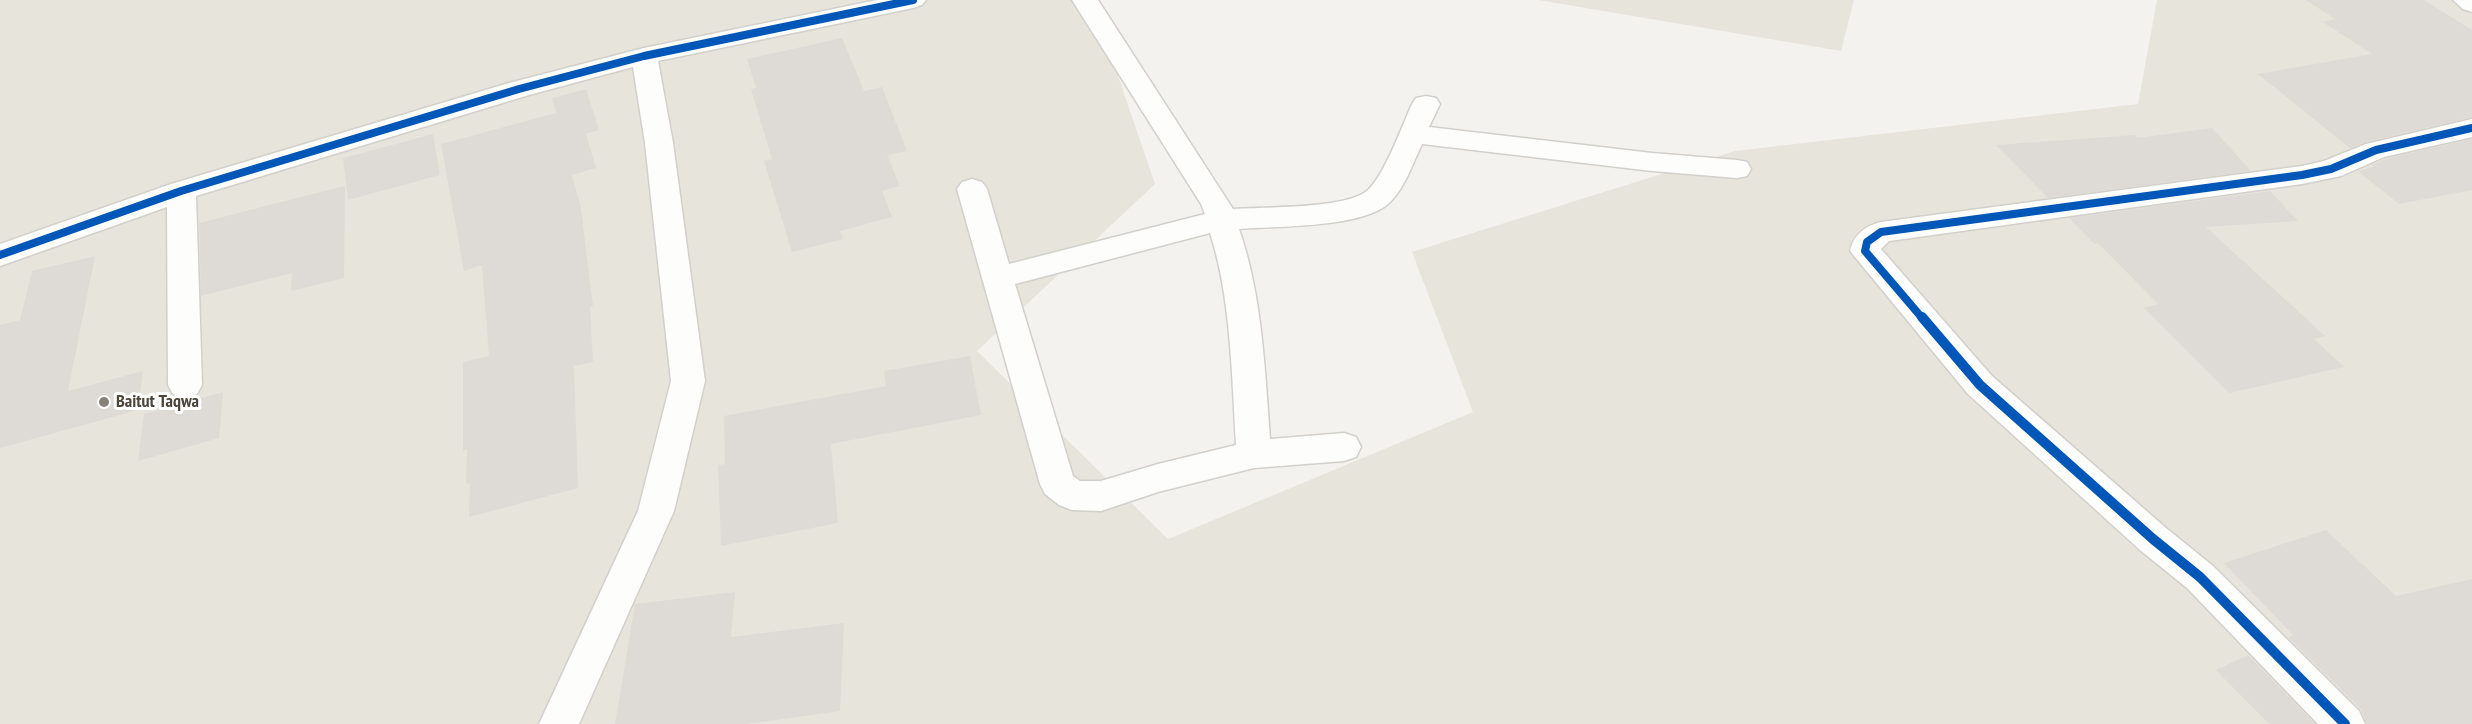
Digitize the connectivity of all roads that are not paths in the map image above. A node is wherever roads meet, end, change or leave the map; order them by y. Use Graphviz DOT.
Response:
graph roads {
  1 [pos="913,0"];
  2 [pos="1085,0"];
  3 [pos="2466,0"];
  4 [pos="2472,4"];
  5 [pos="644,56"];
  6 [pos="1425,104"];
  7 [pos="2472,128"];
  8 [pos="1412,134"];
  9 [pos="1737,169"];
  10 [pos="972,189"];
  11 [pos="182,191"];
  12 [pos="1222,220"];
  13 [pos="0,255"];
  14 [pos="997,278"];
  15 [pos="185,385"];
  16 [pos="1344,447"];
  17 [pos="1254,454"];
  18 [pos="559,724"];
  19 [pos="2345,724"];
  1 -- 5 [label="street"];
  2 -- 12 [label="street"];
  3 -- 4 [label="street"];
  5 -- 11 [label="street"];
  5 -- 18 [label="street"];
  6 -- 8 [label="street"];
  7 -- 19 [label="street"];
  8 -- 9 [label="street"];
  8 -- 12 [label="street"];
  10 -- 14 [label="street"];
  11 -- 13 [label="street"];
  11 -- 15 [label="street"];
  12 -- 14 [label="street"];
  12 -- 17 [label="street"];
  14 -- 17 [label="street"];
  16 -- 17 [label="street"];
}
